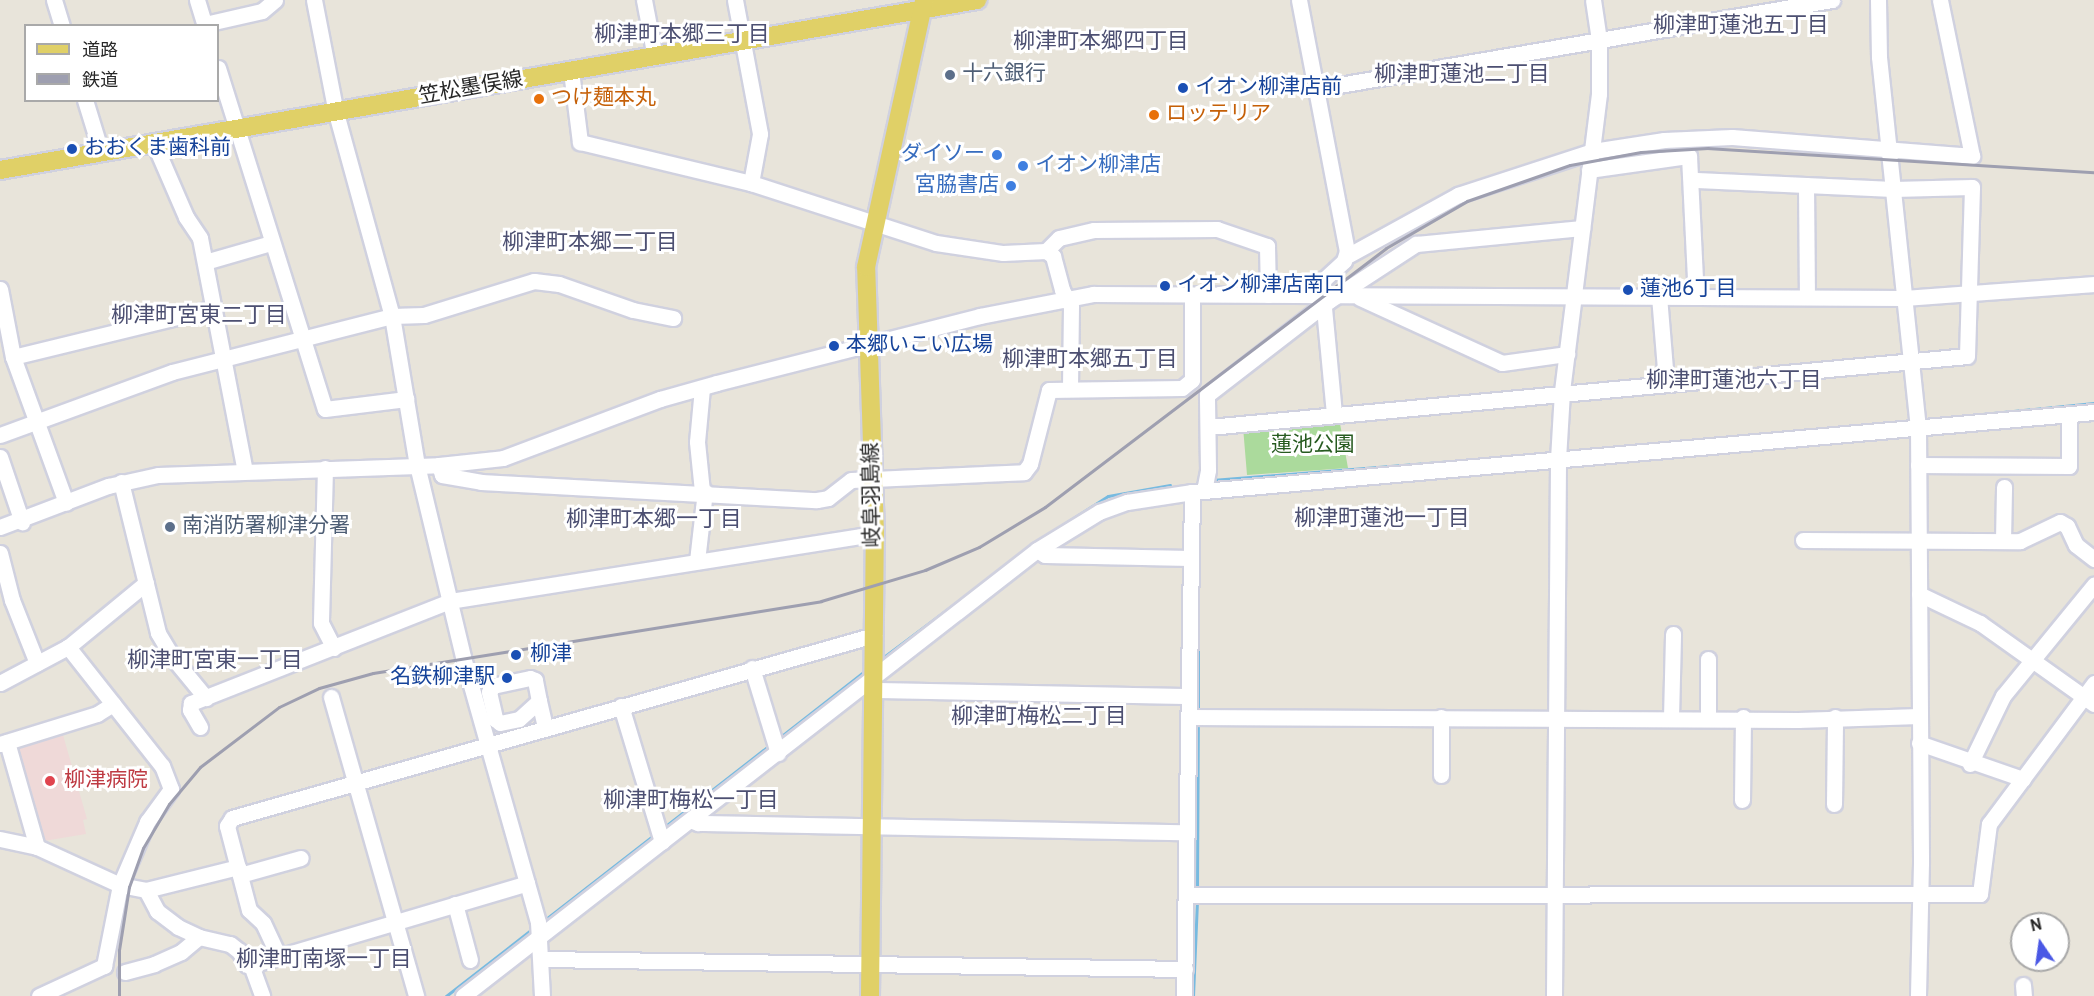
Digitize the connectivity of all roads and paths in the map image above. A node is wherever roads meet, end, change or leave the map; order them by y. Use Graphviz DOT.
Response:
graph roads {
  1 [pos="54,0"];
  2 [pos="197,0"];
  3 [pos="275,0"];
  4 [pos="314,0"];
  5 [pos="644,0"];
  6 [pos="735,0"];
  7 [pos="977,0"];
  8 [pos="1299,0"];
  9 [pos="1593,0"];
  10 [pos="1832,0"];
  11 [pos="1878,0"];
  12 [pos="1940,0"];
  13 [pos="923,5"];
  14 [pos="61,24"];
  15 [pos="205,24"];
  16 [pos="209,24"];
  17 [pos="1599,40"];
  18 [pos="743,41"];
  19 [pos="655,57"];
  20 [pos="219,72"];
  21 [pos="571,72"];
  22 [pos="1316,89"];
  23 [pos="86,102"];
  24 [pos="336,113"];
  25 [pos="235,129"];
  26 [pos="154,143"];
  27 [pos="1888,150"];
  28 [pos="1593,151"];
  29 [pos="101,152"];
  30 [pos="0,170"];
  31 [pos="1589,170"];
  32 [pos="1691,180"];
  33 [pos="751,183"];
  34 [pos="1806,185"];
  35 [pos="1893,189"];
  36 [pos="875,221"];
  37 [pos="1582,228"];
  38 [pos="271,243"];
  39 [pos="1046,251"];
  40 [pos="1347,256"];
  41 [pos="205,262"];
  42 [pos="2094,284"];
  43 [pos="0,289"];
  44 [pos="1966,294"];
  45 [pos="1192,295"];
  46 [pos="1269,295"];
  47 [pos="1307,295"];
  48 [pos="1346,295"];
  49 [pos="1574,296"];
  50 [pos="1659,296"];
  51 [pos="1696,297"];
  52 [pos="1807,297"];
  53 [pos="1066,298"];
  54 [pos="1904,298"];
  55 [pos="214,308"];
  56 [pos="1324,308"];
  57 [pos="392,316"];
  58 [pos="673,318"];
  59 [pos="4,338"];
  60 [pos="301,339"];
  61 [pos="866,346"];
  62 [pos="1567,354"];
  63 [pos="13,357"];
  64 [pos="225,358"];
  65 [pos="1912,361"];
  66 [pos="1666,382"];
  67 [pos="1070,387"];
  68 [pos="702,388"];
  69 [pos="1562,391"];
  70 [pos="406,399"];
  71 [pos="2094,412"];
  72 [pos="1334,413"];
  73 [pos="2069,414"];
  74 [pos="37,421"];
  75 [pos="1209,427"];
  76 [pos="1918,427"];
  77 [pos="0,435"];
  78 [pos="0,457"];
  79 [pos="1558,459"];
  80 [pos="417,465"];
  81 [pos="439,465"];
  82 [pos="1917,465"];
  83 [pos="325,468"];
  84 [pos="245,471"];
  85 [pos="874,478"];
  86 [pos="121,482"];
  87 [pos="2004,487"];
  88 [pos="703,491"];
  89 [pos="1198,492"];
  90 [pos="66,503"];
  91 [pos="22,522"];
  92 [pos="0,527"];
  93 [pos="875,534"];
  94 [pos="1803,540"];
  95 [pos="1919,540"];
  96 [pos="2003,540"];
  97 [pos="1037,550"];
  98 [pos="0,553"];
  99 [pos="1190,558"];
  100 [pos="2094,559"];
  101 [pos="697,561"];
  102 [pos="146,583"];
  103 [pos="2094,585"];
  104 [pos="1919,594"];
  105 [pos="6,601"];
  106 [pos="450,601"];
  107 [pos="1673,634"];
  108 [pos="874,635"];
  109 [pos="68,646"];
  110 [pos="334,648"];
  111 [pos="1708,659"];
  112 [pos="2035,659"];
  113 [pos="38,663"];
  114 [pos="752,668"];
  115 [pos="0,683"];
  116 [pos="2094,683"];
  117 [pos="874,684"];
  118 [pos="1190,696"];
  119 [pos="331,697"];
  120 [pos="206,698"];
  121 [pos="539,701"];
  122 [pos="2089,701"];
  123 [pos="113,704"];
  124 [pos="621,706"];
  125 [pos="1919,716"];
  126 [pos="1189,717"];
  127 [pos="1441,717"];
  128 [pos="1708,717"];
  129 [pos="1743,717"];
  130 [pos="1835,717"];
  131 [pos="1555,718"];
  132 [pos="1671,718"];
  133 [pos="200,727"];
  134 [pos="545,727"];
  135 [pos="4,743"];
  136 [pos="1919,743"];
  137 [pos="487,744"];
  138 [pos="778,753"];
  139 [pos="1970,764"];
  140 [pos="1441,775"];
  141 [pos="2023,779"];
  142 [pos="354,782"];
  143 [pos="1742,800"];
  144 [pos="1834,804"];
  145 [pos="690,820"];
  146 [pos="872,826"];
  147 [pos="1187,832"];
  148 [pos="0,838"];
  149 [pos="662,842"];
  150 [pos="37,848"];
  151 [pos="301,858"];
  152 [pos="239,871"];
  153 [pos="527,883"];
  154 [pos="120,885"];
  155 [pos="146,890"];
  156 [pos="1188,895"];
  157 [pos="1554,895"];
  158 [pos="1919,895"];
  159 [pos="455,904"];
  160 [pos="394,921"];
  161 [pos="541,935"];
  162 [pos="200,937"];
  163 [pos="278,955"];
  164 [pos="542,959"];
  165 [pos="470,960"];
  166 [pos="870,962"];
  167 [pos="251,965"];
  168 [pos="1185,969"];
  169 [pos="125,972"];
  170 [pos="39,996"];
  171 [pos="262,996"];
  172 [pos="416,996"];
  173 [pos="463,996"];
  174 [pos="542,996"];
  175 [pos="870,996"];
  176 [pos="1184,996"];
  177 [pos="1554,996"];
  178 [pos="1918,996"];
  1 -- 14 [label="street"];
  2 -- 15 [label="street"];
  3 -- 16 [label="street"];
  4 -- 24 [label="street"];
  5 -- 19 [label="street"];
  6 -- 18 [label="street"];
  7 -- 13 [label="main road, 笠松墨俣線"];
  8 -- 22 [label="street"];
  9 -- 17 [label="street"];
  10 -- 17 [label="street"];
  11 -- 27 [label="street"];
  12 -- 27 [label="street"];
  13 -- 18 [label="main road, 笠松墨俣線"];
  13 -- 36 [label="main road, 岐阜羽島線"];
  17 -- 22 [label="street"];
  17 -- 28 [label="street"];
  18 -- 19 [label="main road, 笠松墨俣線"];
  18 -- 33 [label="street"];
  19 -- 21 [label="main road, 笠松墨俣線"];
  20 -- 25 [label="street"];
  21 -- 24 [label="main road, 笠松墨俣線"];
  21 -- 33 [label="street"];
  22 -- 40 [label="street"];
  23 -- 29 [label="street"];
  24 -- 25 [label="main road, 笠松墨俣線"];
  24 -- 57 [label="street"];
  25 -- 26 [label="main road, 笠松墨俣線"];
  25 -- 38 [label="street"];
  26 -- 29 [label="main road, 笠松墨俣線"];
  26 -- 41 [label="street"];
  27 -- 28 [label="street"];
  27 -- 35 [label="street"];
  28 -- 31 [label="street"];
  28 -- 40 [label="street"];
  29 -- 30 [label="main road, 笠松墨俣線"];
  31 -- 32 [label="street"];
  31 -- 37 [label="street"];
  32 -- 34 [label="street"];
  32 -- 51 [label="street"];
  33 -- 36 [label="street"];
  34 -- 35 [label="street"];
  34 -- 52 [label="street"];
  35 -- 44 [label="street"];
  35 -- 54 [label="street"];
  36 -- 39 [label="street"];
  36 -- 61 [label="main road, 岐阜羽島線"];
  37 -- 48 [label="street"];
  37 -- 49 [label="street"];
  38 -- 41 [label="street"];
  38 -- 60 [label="street"];
  39 -- 46 [label="street"];
  39 -- 53 [label="street"];
  40 -- 47 [label="street"];
  41 -- 55 [label="street"];
  42 -- 44 [label="street"];
  43 -- 59 [label="street"];
  44 -- 54 [label="street"];
  44 -- 65 [label="street"];
  45 -- 46 [label="street"];
  45 -- 53 [label="street"];
  45 -- 67 [label="street"];
  46 -- 47 [label="street"];
  47 -- 48 [label="street"];
  48 -- 49 [label="street"];
  48 -- 56 [label="street"];
  48 -- 62 [label="street"];
  49 -- 50 [label="street"];
  49 -- 62 [label="street"];
  50 -- 51 [label="street"];
  50 -- 66 [label="street"];
  51 -- 52 [label="street"];
  52 -- 54 [label="street"];
  53 -- 61 [label="street"];
  53 -- 67 [label="street"];
  54 -- 65 [label="street"];
  55 -- 63 [label="street"];
  55 -- 64 [label="street"];
  56 -- 72 [label="street"];
  56 -- 75 [label="street"];
  57 -- 58 [label="street"];
  57 -- 60 [label="street"];
  57 -- 70 [label="street"];
  59 -- 63 [label="street"];
  60 -- 64 [label="street"];
  60 -- 70 [label="street"];
  61 -- 68 [label="street"];
  61 -- 85 [label="main road, 岐阜羽島線"];
  62 -- 69 [label="street"];
  63 -- 74 [label="street"];
  64 -- 74 [label="street"];
  64 -- 84 [label="street"];
  65 -- 66 [label="street"];
  65 -- 76 [label="street"];
  66 -- 69 [label="street"];
  67 -- 85 [label="street"];
  68 -- 81 [label="street"];
  68 -- 88 [label="street"];
  69 -- 72 [label="street"];
  69 -- 79 [label="street"];
  70 -- 80 [label="street"];
  71 -- 73 [label="street"];
  72 -- 75 [label="street"];
  73 -- 76 [label="street"];
  73 -- 82 [label="street"];
  74 -- 77 [label="street"];
  74 -- 90 [label="street"];
  75 -- 89 [label="street"];
  76 -- 79 [label="street"];
  76 -- 82 [label="street"];
  78 -- 91 [label="street"];
  79 -- 89 [label="street"];
  79 -- 131 [label="street"];
  80 -- 81 [label="street"];
  80 -- 83 [label="street"];
  80 -- 106 [label="street"];
  81 -- 88 [label="street"];
  82 -- 95 [label="street"];
  83 -- 84 [label="street"];
  83 -- 110 [label="street"];
  84 -- 86 [label="street"];
  85 -- 88 [label="street"];
  85 -- 93 [label="main road, 岐阜羽島線"];
  86 -- 90 [label="street"];
  86 -- 102 [label="street"];
  87 -- 96 [label="street"];
  88 -- 101 [label="street"];
  89 -- 97 [label="street"];
  89 -- 99 [label="street"];
  90 -- 91 [label="street"];
  91 -- 92 [label="street"];
  93 -- 101 [label="street"];
  93 -- 108 [label="main road, 岐阜羽島線"];
  94 -- 95 [label="street"];
  95 -- 96 [label="street"];
  95 -- 104 [label="street"];
  96 -- 100 [label="street"];
  97 -- 99 [label="street"];
  97 -- 117 [label="street"];
  98 -- 105 [label="street"];
  99 -- 118 [label="street"];
  101 -- 106 [label="street"];
  102 -- 109 [label="street"];
  102 -- 120 [label="street"];
  103 -- 112 [label="street"];
  104 -- 112 [label="street"];
  104 -- 125 [label="street"];
  105 -- 113 [label="street"];
  106 -- 110 [label="street"];
  106 -- 137 [label="street"];
  107 -- 132 [label="street"];
  108 -- 114 [label="street"];
  108 -- 117 [label="main road, 岐阜羽島線"];
  109 -- 113 [label="street"];
  109 -- 123 [label="street"];
  110 -- 120 [label="street"];
  111 -- 128 [label="street"];
  112 -- 122 [label="street"];
  112 -- 139 [label="street"];
  113 -- 115 [label="street"];
  114 -- 124 [label="street"];
  114 -- 138 [label="street"];
  116 -- 122 [label="street"];
  117 -- 118 [label="street"];
  117 -- 138 [label="street"];
  117 -- 146 [label="main road, 岐阜羽島線"];
  118 -- 126 [label="street"];
  119 -- 142 [label="street"];
  120 -- 133 [label="street"];
  121 -- 134 [label="street"];
  122 -- 141 [label="street"];
  123 -- 135 [label="street"];
  123 -- 154 [label="street"];
  124 -- 134 [label="street"];
  124 -- 149 [label="street"];
  125 -- 130 [label="street"];
  125 -- 136 [label="street"];
  126 -- 127 [label="street"];
  126 -- 147 [label="street"];
  127 -- 131 [label="street"];
  127 -- 140 [label="street"];
  128 -- 129 [label="street"];
  128 -- 132 [label="street"];
  129 -- 130 [label="street"];
  129 -- 143 [label="street"];
  130 -- 144 [label="street"];
  131 -- 132 [label="street"];
  131 -- 157 [label="street"];
  134 -- 137 [label="street"];
  135 -- 150 [label="street"];
  136 -- 139 [label="street"];
  136 -- 158 [label="street"];
  137 -- 142 [label="street"];
  137 -- 153 [label="street"];
  138 -- 145 [label="street"];
  139 -- 141 [label="street"];
  141 -- 158 [label="street"];
  142 -- 152 [label="street"];
  142 -- 160 [label="street"];
  145 -- 146 [label="street"];
  145 -- 149 [label="street"];
  146 -- 147 [label="street"];
  146 -- 166 [label="main road, 岐阜羽島線"];
  147 -- 156 [label="street"];
  148 -- 150 [label="street"];
  149 -- 161 [label="street"];
  150 -- 154 [label="street"];
  151 -- 152 [label="street"];
  152 -- 155 [label="street"];
  152 -- 163 [label="street"];
  153 -- 159 [label="street"];
  153 -- 161 [label="street"];
  154 -- 155 [label="street"];
  154 -- 170 [label="street"];
  155 -- 162 [label="street"];
  156 -- 157 [label="street"];
  156 -- 168 [label="street"];
  157 -- 158 [label="street"];
  157 -- 177 [label="street"];
  158 -- 178 [label="street"];
  159 -- 160 [label="street"];
  159 -- 165 [label="street"];
  160 -- 163 [label="street"];
  160 -- 172 [label="street"];
  161 -- 164 [label="street"];
  161 -- 173 [label="street"];
  162 -- 167 [label="street"];
  162 -- 169 [label="street"];
  163 -- 167 [label="street"];
  164 -- 166 [label="street"];
  164 -- 174 [label="street"];
  166 -- 168 [label="street"];
  166 -- 175 [label="main road, 岐阜羽島線"];
  167 -- 171 [label="street"];
  168 -- 176 [label="street"];
}
